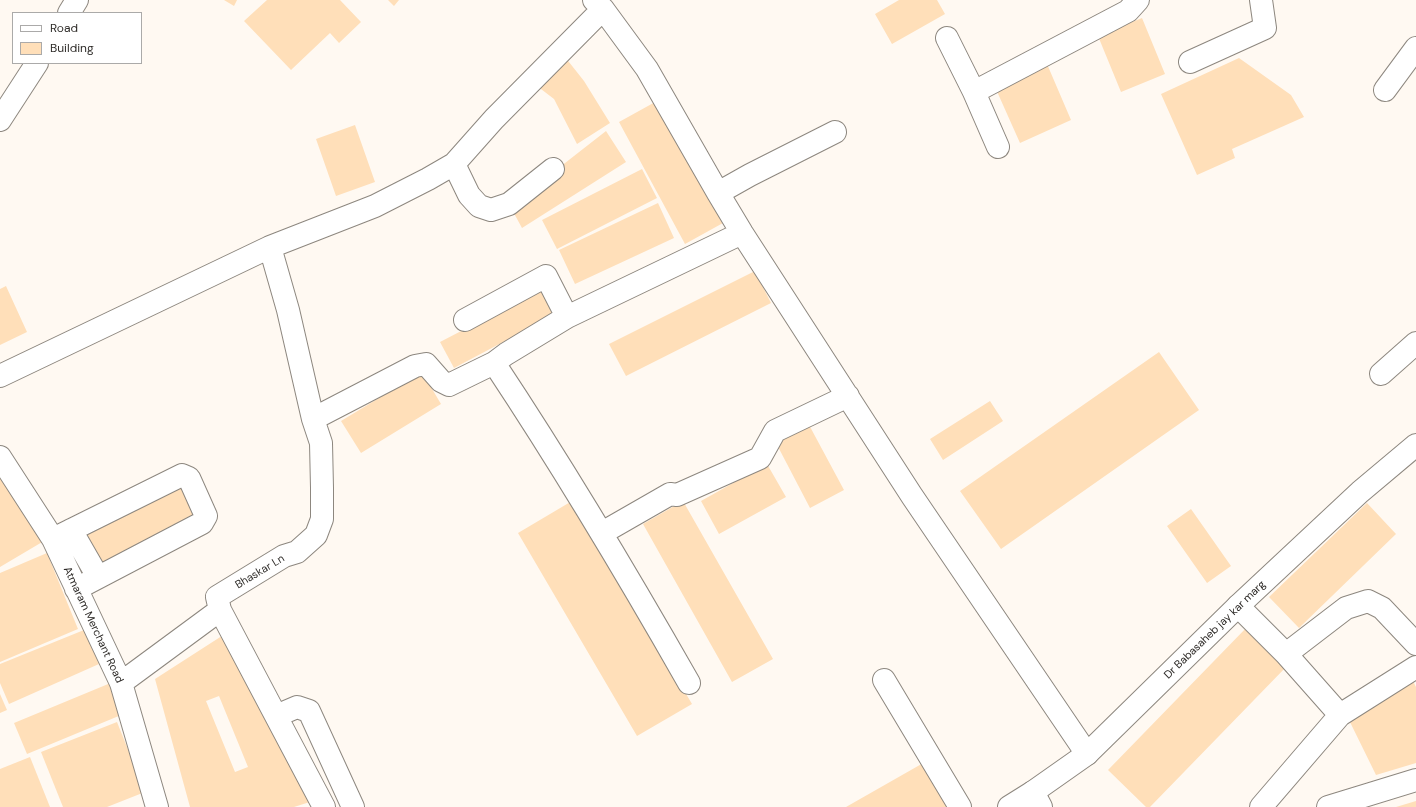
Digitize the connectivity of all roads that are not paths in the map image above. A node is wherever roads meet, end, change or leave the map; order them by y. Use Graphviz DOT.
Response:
graph roads {
  1 [pos="77,0"];
  2 [pos="1138,0"];
  3 [pos="1261,0"];
  4 [pos="599,4"];
  5 [pos="70,12"];
  6 [pos="946,38"];
  7 [pos="1416,48"];
  8 [pos="1190,62"];
  9 [pos="36,64"];
  10 [pos="1385,90"];
  11 [pos="974,92"];
  12 [pos="0,120"];
  13 [pos="835,132"];
  14 [pos="998,147"];
  15 [pos="454,164"];
  16 [pos="553,169"];
  17 [pos="718,193"];
  18 [pos="742,233"];
  19 [pos="270,246"];
  20 [pos="567,316"];
  21 [pos="465,320"];
  22 [pos="1416,344"];
  23 [pos="494,363"];
  24 [pos="1381,374"];
  25 [pos="0,376"];
  26 [pos="848,396"];
  27 [pos="313,419"];
  28 [pos="1416,445"];
  29 [pos="0,457"];
  30 [pos="602,533"];
  31 [pos="62,534"];
  32 [pos="98,577"];
  33 [pos="76,589"];
  34 [pos="1238,606"];
  35 [pos="220,610"];
  36 [pos="1416,644"];
  37 [pos="1286,654"];
  38 [pos="1416,667"];
  39 [pos="884,680"];
  40 [pos="689,682"];
  41 [pos="121,683"];
  42 [pos="1340,715"];
  43 [pos="276,716"];
  44 [pos="1087,754"];
  45 [pos="1416,780"];
  46 [pos="1037,800"];
  47 [pos="157,807"];
  48 [pos="324,807"];
  49 [pos="353,807"];
  50 [pos="960,807"];
  51 [pos="1009,807"];
  52 [pos="1261,807"];
  53 [pos="1328,807"];
  1 -- 5 [label="street"];
  2 -- 11 [label="street"];
  3 -- 8 [label="street"];
  4 -- 15 [label="street"];
  4 -- 17 [label="street"];
  6 -- 11 [label="street"];
  7 -- 10 [label="street"];
  9 -- 12 [label="street"];
  11 -- 14 [label="street"];
  13 -- 17 [label="street"];
  15 -- 16 [label="street"];
  15 -- 19 [label="street"];
  17 -- 18 [label="street"];
  18 -- 20 [label="street"];
  18 -- 26 [label="street"];
  19 -- 25 [label="street"];
  19 -- 27 [label="street"];
  20 -- 21 [label="street"];
  20 -- 23 [label="street"];
  22 -- 24 [label="street"];
  23 -- 27 [label="street"];
  23 -- 30 [label="street"];
  26 -- 30 [label="street"];
  26 -- 44 [label="street"];
  27 -- 35 [label="street, Bhaskar Ln"];
  28 -- 34 [label="street, Dr Babasaheb jay kar marg"];
  29 -- 31 [label="street, Atmaram Merchant Road"];
  30 -- 40 [label="street"];
  31 -- 32 [label="street"];
  31 -- 32 [label="street"];
  31 -- 33 [label="street, Atmaram Merchant Road"];
  32 -- 33 [label="street"];
  33 -- 41 [label="street, Atmaram Merchant Road"];
  34 -- 37 [label="street"];
  34 -- 44 [label="street, Dr Babasaheb jay kar marg"];
  35 -- 41 [label="street"];
  35 -- 43 [label="street"];
  36 -- 37 [label="street"];
  37 -- 42 [label="street"];
  38 -- 42 [label="street"];
  39 -- 50 [label="street"];
  41 -- 47 [label="street, Atmaram Merchant Road"];
  42 -- 52 [label="street"];
  43 -- 48 [label="street"];
  43 -- 49 [label="street"];
  44 -- 46 [label="street, Dr Babasaheb jay kar marg"];
  45 -- 53 [label="street"];
  46 -- 51 [label="street, Dr Babasaheb jay kar marg"];
}
